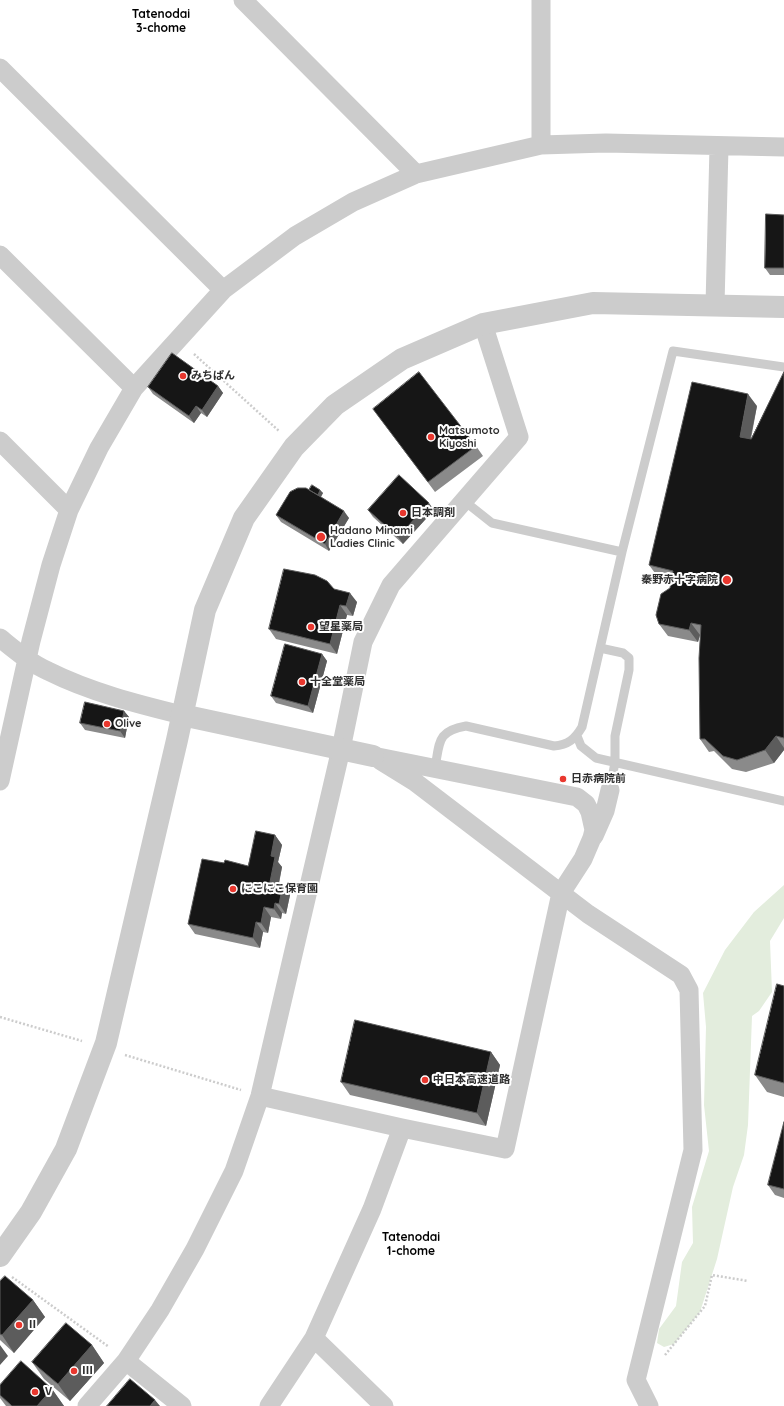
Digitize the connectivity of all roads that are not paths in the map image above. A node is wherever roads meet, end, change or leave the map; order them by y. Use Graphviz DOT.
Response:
graph roads {
  1 [pos="243,0"];
  2 [pos="541,0"];
  3 [pos="0,68"];
  4 [pos="541,145"];
  5 [pos="719,147"];
  6 [pos="784,147"];
  7 [pos="416,174"];
  8 [pos="0,256"];
  9 [pos="223,290"];
  10 [pos="715,306"];
  11 [pos="784,307"];
  12 [pos="483,324"];
  13 [pos="784,367"];
  14 [pos="134,388"];
  15 [pos="0,441"];
  16 [pos="463,500"];
  17 [pos="69,510"];
  18 [pos="622,552"];
  19 [pos="0,638"];
  20 [pos="600,648"];
  21 [pos="27,659"];
  22 [pos="182,715"];
  23 [pos="577,736"];
  24 [pos="341,749"];
  25 [pos="373,756"];
  26 [pos="615,762"];
  27 [pos="435,767"];
  28 [pos="0,781"];
  29 [pos="610,790"];
  30 [pos="784,801"];
  31 [pos="589,847"];
  32 [pos="561,892"];
  33 [pos="260,1096"];
  34 [pos="402,1128"];
  35 [pos="0,1256"];
  36 [pos="314,1338"];
  37 [pos="126,1361"];
  38 [pos="643,1403"];
  39 [pos="87,1406"];
  40 [pos="182,1406"];
  41 [pos="269,1406"];
  42 [pos="384,1406"];
  1 -- 7 [label="street"];
  2 -- 4 [label="street"];
  3 -- 9 [label="street"];
  4 -- 5 [label="street"];
  4 -- 7 [label="street"];
  5 -- 6 [label="street"];
  5 -- 10 [label="street"];
  7 -- 9 [label="street"];
  8 -- 14 [label="street"];
  9 -- 14 [label="street"];
  10 -- 11 [label="street"];
  10 -- 12 [label="street"];
  12 -- 16 [label="street"];
  12 -- 22 [label="street"];
  13 -- 18 [label="lane"];
  14 -- 17 [label="street"];
  15 -- 17 [label="street"];
  16 -- 18 [label="lane"];
  16 -- 24 [label="street"];
  17 -- 21 [label="street"];
  18 -- 20 [label="lane"];
  19 -- 21 [label="street"];
  20 -- 23 [label="lane"];
  20 -- 26 [label="lane"];
  21 -- 22 [label="street"];
  21 -- 28 [label="street"];
  22 -- 24 [label="street"];
  22 -- 35 [label="street"];
  23 -- 26 [label="lane"];
  23 -- 27 [label="lane"];
  24 -- 25 [label="street"];
  24 -- 33 [label="street"];
  25 -- 27 [label="street"];
  25 -- 32 [label="street"];
  26 -- 29 [label="lane"];
  26 -- 30 [label="lane"];
  27 -- 31 [label="street"];
  29 -- 31 [label="street"];
  31 -- 32 [label="street"];
  32 -- 34 [label="street"];
  32 -- 38 [label="street"];
  33 -- 34 [label="street"];
  33 -- 37 [label="street"];
  34 -- 36 [label="street"];
  36 -- 41 [label="street"];
  36 -- 42 [label="street"];
  37 -- 39 [label="street"];
  37 -- 40 [label="street"];
}
